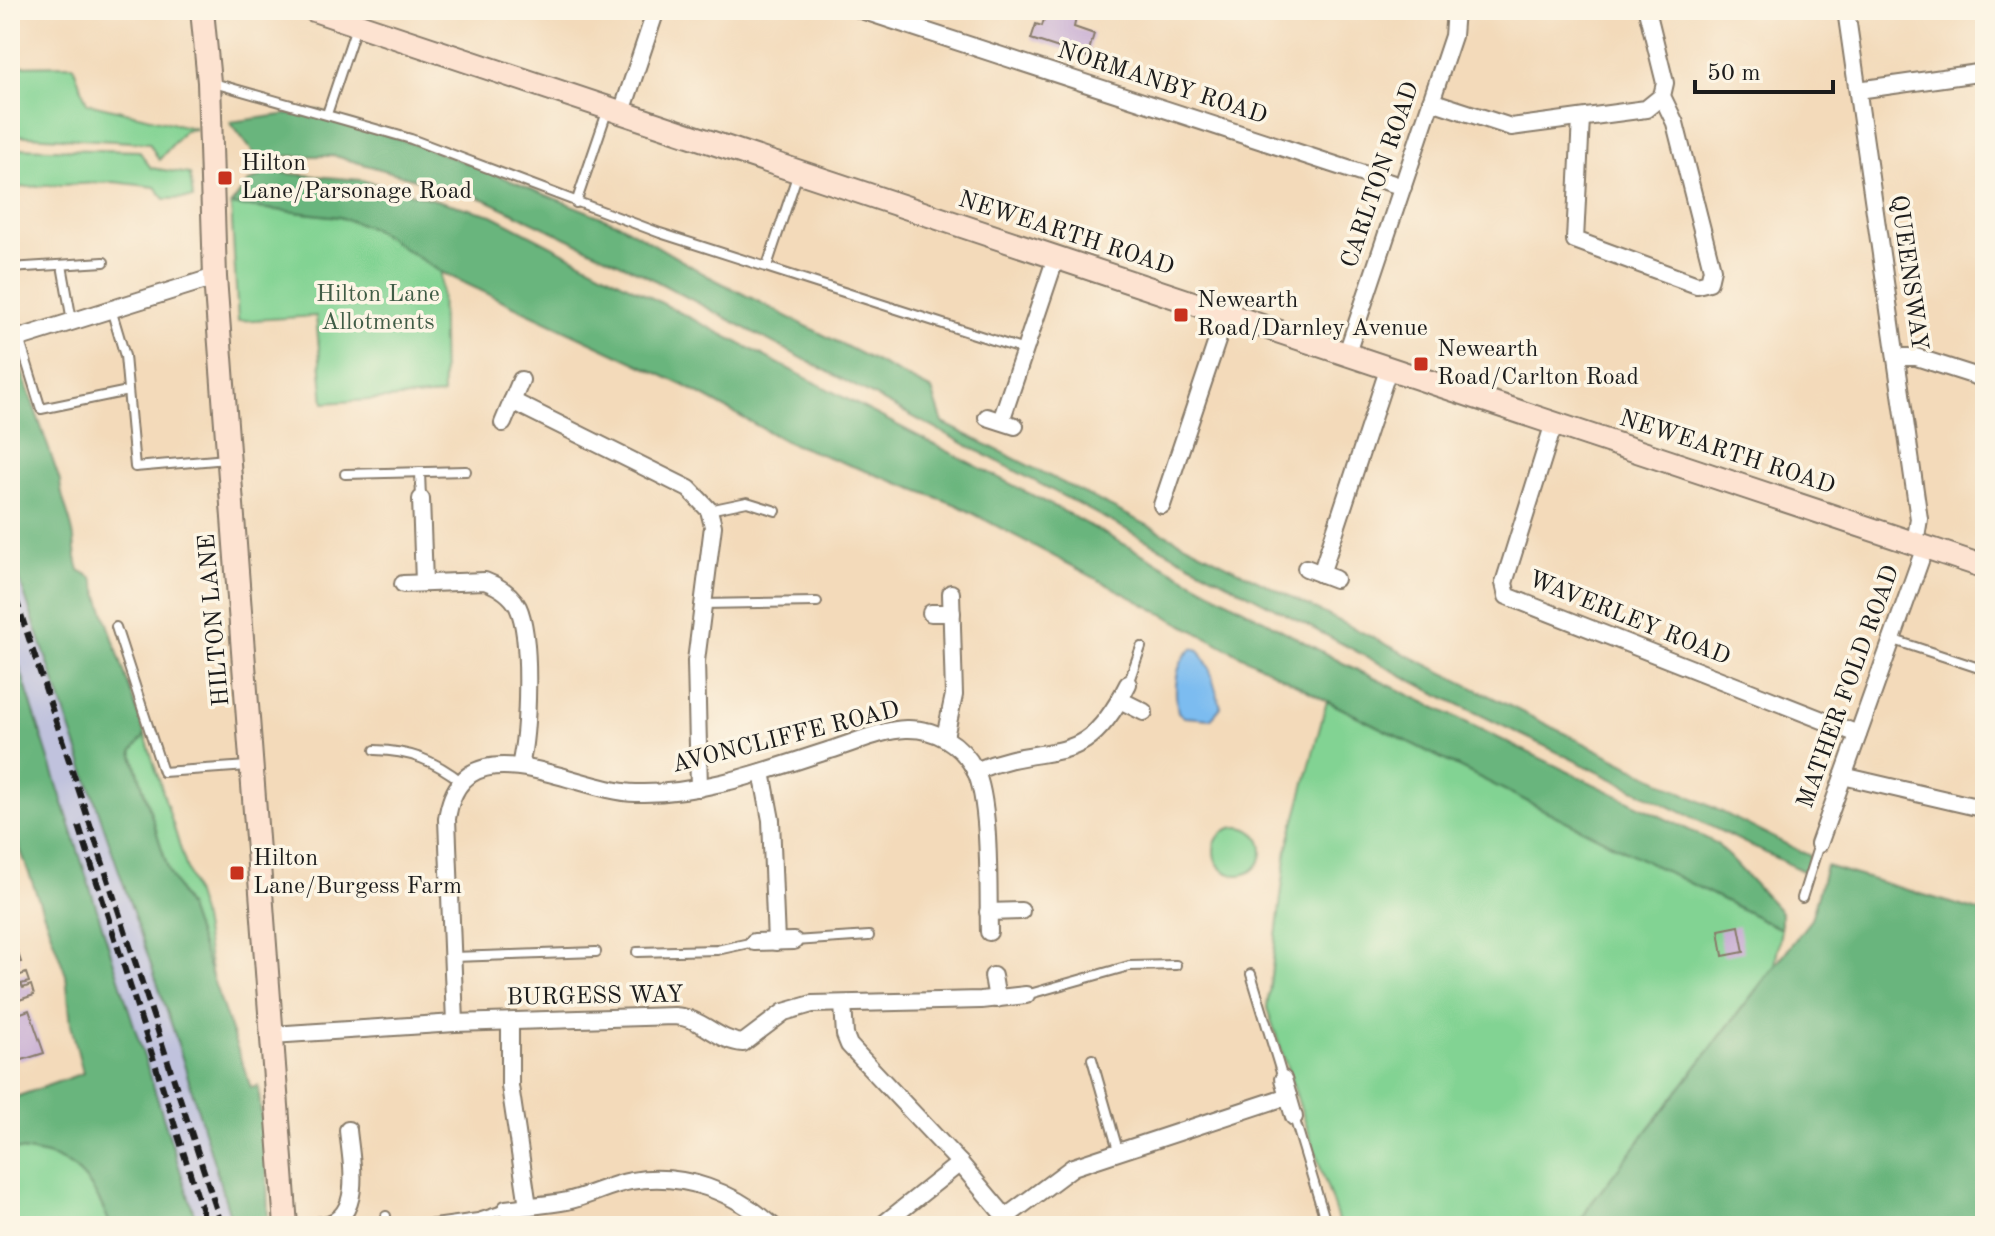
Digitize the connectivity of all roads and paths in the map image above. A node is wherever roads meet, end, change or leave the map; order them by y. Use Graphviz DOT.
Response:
graph roads {
  1 [pos="202,10"];
  2 [pos="314,10"];
  3 [pos="656,10"];
  4 [pos="861,10"];
  5 [pos="1455,10"];
  6 [pos="1647,10"];
  7 [pos="1846,10"];
  8 [pos="357,23"];
  9 [pos="1985,72"];
  10 [pos="209,82"];
  11 [pos="1858,90"];
  12 [pos="1662,96"];
  13 [pos="1431,101"];
  14 [pos="615,110"];
  15 [pos="327,114"];
  16 [pos="1581,118"];
  17 [pos="798,173"];
  18 [pos="1403,187"];
  19 [pos="576,203"];
  20 [pos="1056,257"];
  21 [pos="104,262"];
  22 [pos="62,265"];
  23 [pos="767,266"];
  24 [pos="10,268"];
  25 [pos="215,277"];
  26 [pos="111,309"];
  27 [pos="1226,314"];
  28 [pos="72,321"];
  29 [pos="14,339"];
  30 [pos="1024,350"];
  31 [pos="1347,353"];
  32 [pos="1896,357"];
  33 [pos="1389,367"];
  34 [pos="1985,379"];
  35 [pos="521,380"];
  36 [pos="128,391"];
  37 [pos="512,401"];
  38 [pos="1001,421"];
  39 [pos="503,423"];
  40 [pos="1554,423"];
  41 [pos="228,459"];
  42 [pos="466,471"];
  43 [pos="420,472"];
  44 [pos="345,474"];
  45 [pos="421,499"];
  46 [pos="1162,505"];
  47 [pos="709,510"];
  48 [pos="776,511"];
  49 [pos="1920,545"];
  50 [pos="1985,567"];
  51 [pos="1321,574"];
  52 [pos="424,582"];
  53 [pos="403,584"];
  54 [pos="951,593"];
  55 [pos="817,602"];
  56 [pos="702,604"];
  57 [pos="931,613"];
  58 [pos="952,613"];
  59 [pos="116,627"];
  60 [pos="1891,639"];
  61 [pos="1141,647"];
  62 [pos="1985,670"];
  63 [pos="1128,684"];
  64 [pos="1120,700"];
  65 [pos="1144,712"];
  66 [pos="1858,734"];
  67 [pos="945,737"];
  68 [pos="375,750"];
  69 [pos="253,766"];
  70 [pos="520,766"];
  71 [pos="975,771"];
  72 [pos="762,772"];
  73 [pos="1843,776"];
  74 [pos="462,782"];
  75 [pos="699,788"];
  76 [pos="1985,809"];
  77 [pos="1819,844"];
  78 [pos="1802,898"];
  79 [pos="1021,911"];
  80 [pos="988,912"];
  81 [pos="989,932"];
  82 [pos="869,936"];
  83 [pos="794,941"];
  84 [pos="754,942"];
  85 [pos="776,942"];
  86 [pos="596,952"];
  87 [pos="637,952"];
  88 [pos="452,957"];
  89 [pos="1176,965"];
  90 [pos="1251,974"];
  91 [pos="993,976"];
  92 [pos="1026,995"];
  93 [pos="997,999"];
  94 [pos="843,1004"];
  95 [pos="510,1022"];
  96 [pos="455,1023"];
  97 [pos="272,1035"];
  98 [pos="1092,1059"];
  99 [pos="1283,1079"];
  100 [pos="1288,1096"];
  101 [pos="1294,1117"];
  102 [pos="348,1130"];
  103 [pos="1118,1150"];
  104 [pos="960,1163"];
  105 [pos="528,1206"];
  106 [pos="506,1209"];
  107 [pos="1010,1221"];
  108 [pos="286,1226"];
  109 [pos="316,1226"];
  110 [pos="420,1226"];
  111 [pos="773,1226"];
  112 [pos="881,1226"];
  113 [pos="1327,1226"];
  1 -- 10 [label="main road, HILTON LANE"];
  2 -- 8 [label="main road, NEWEARTH ROAD"];
  3 -- 14 [label="street"];
  4 -- 18 [label="street, NORMANBY ROAD"];
  5 -- 13 [label="street, CARLTON ROAD"];
  6 -- 12 [label="street"];
  7 -- 11 [label="street, QUEENSWAY"];
  8 -- 14 [label="main road, NEWEARTH ROAD"];
  8 -- 15 [label="lane"];
  9 -- 11 [label="street"];
  10 -- 15 [label="lane"];
  10 -- 25 [label="main road, HILTON LANE"];
  11 -- 32 [label="street, QUEENSWAY"];
  12 -- 16 [label="street"];
  12 -- 16 [label="street"];
  13 -- 16 [label="street"];
  13 -- 18 [label="street, CARLTON ROAD"];
  14 -- 17 [label="main road, NEWEARTH ROAD"];
  14 -- 19 [label="lane"];
  15 -- 19 [label="lane"];
  17 -- 20 [label="main road, NEWEARTH ROAD"];
  17 -- 23 [label="lane"];
  18 -- 31 [label="street, CARLTON ROAD"];
  19 -- 23 [label="lane"];
  20 -- 27 [label="main road, NEWEARTH ROAD"];
  20 -- 30 [label="street"];
  21 -- 22 [label="lane"];
  22 -- 24 [label="lane"];
  22 -- 28 [label="lane"];
  23 -- 30 [label="lane"];
  25 -- 26 [label="street"];
  25 -- 41 [label="main road, HILTON LANE"];
  26 -- 28 [label="street"];
  26 -- 36 [label="lane"];
  27 -- 31 [label="main road, NEWEARTH ROAD"];
  27 -- 46 [label="street"];
  28 -- 29 [label="street"];
  29 -- 36 [label="lane"];
  30 -- 38 [label="street"];
  31 -- 33 [label="main road, NEWEARTH ROAD"];
  32 -- 34 [label="street"];
  32 -- 49 [label="street, QUEENSWAY"];
  33 -- 40 [label="main road, NEWEARTH ROAD"];
  33 -- 51 [label="street"];
  35 -- 37 [label="street"];
  36 -- 41 [label="lane"];
  37 -- 39 [label="street"];
  37 -- 47 [label="street"];
  40 -- 49 [label="main road, NEWEARTH ROAD"];
  40 -- 66 [label="street, WAVERLEY ROAD"];
  41 -- 69 [label="main road, HILTON LANE"];
  42 -- 43 [label="lane"];
  43 -- 44 [label="lane"];
  43 -- 45 [label="lane"];
  45 -- 52 [label="street"];
  47 -- 48 [label="lane"];
  47 -- 56 [label="street"];
  49 -- 50 [label="main road, NEWEARTH ROAD"];
  49 -- 60 [label="street, MATHER FOLD ROAD"];
  52 -- 53 [label="street"];
  52 -- 70 [label="street"];
  54 -- 58 [label="street"];
  55 -- 56 [label="lane"];
  56 -- 75 [label="street"];
  57 -- 58 [label="street"];
  58 -- 67 [label="street"];
  59 -- 69 [label="lane"];
  60 -- 62 [label="lane"];
  60 -- 66 [label="street, MATHER FOLD ROAD"];
  61 -- 63 [label="lane"];
  63 -- 64 [label="street"];
  64 -- 65 [label="street"];
  64 -- 71 [label="street"];
  66 -- 73 [label="street, MATHER FOLD ROAD"];
  67 -- 71 [label="street"];
  67 -- 72 [label="street, AVONCLIFFE ROAD"];
  68 -- 74 [label="lane"];
  69 -- 97 [label="main road, HILTON LANE"];
  70 -- 74 [label="street, AVONCLIFFE ROAD"];
  70 -- 75 [label="street, AVONCLIFFE ROAD"];
  71 -- 80 [label="street"];
  72 -- 75 [label="street, AVONCLIFFE ROAD"];
  72 -- 85 [label="street"];
  73 -- 76 [label="street"];
  73 -- 77 [label="street, MATHER FOLD ROAD"];
  74 -- 88 [label="street"];
  77 -- 78 [label="lane"];
  79 -- 80 [label="street"];
  80 -- 81 [label="street"];
  82 -- 83 [label="lane"];
  83 -- 85 [label="street"];
  84 -- 85 [label="street"];
  84 -- 87 [label="lane"];
  86 -- 88 [label="lane"];
  88 -- 96 [label="street"];
  89 -- 92 [label="lane, BURGESS WAY"];
  90 -- 99 [label="lane"];
  91 -- 93 [label="street"];
  92 -- 93 [label="street, BURGESS WAY"];
  93 -- 94 [label="street, BURGESS WAY"];
  94 -- 95 [label="street, BURGESS WAY"];
  94 -- 104 [label="street"];
  95 -- 96 [label="street, BURGESS WAY"];
  95 -- 105 [label="street"];
  96 -- 97 [label="street, BURGESS WAY"];
  97 -- 108 [label="main road, HILTON LANE"];
  98 -- 103 [label="lane"];
  99 -- 100 [label="street"];
  100 -- 101 [label="street"];
  100 -- 103 [label="street"];
  101 -- 113 [label="lane"];
  102 -- 109 [label="street"];
  103 -- 107 [label="street"];
  104 -- 107 [label="street"];
  104 -- 112 [label="street"];
  105 -- 106 [label="street"];
  105 -- 111 [label="street"];
  106 -- 110 [label="lane"];
}
